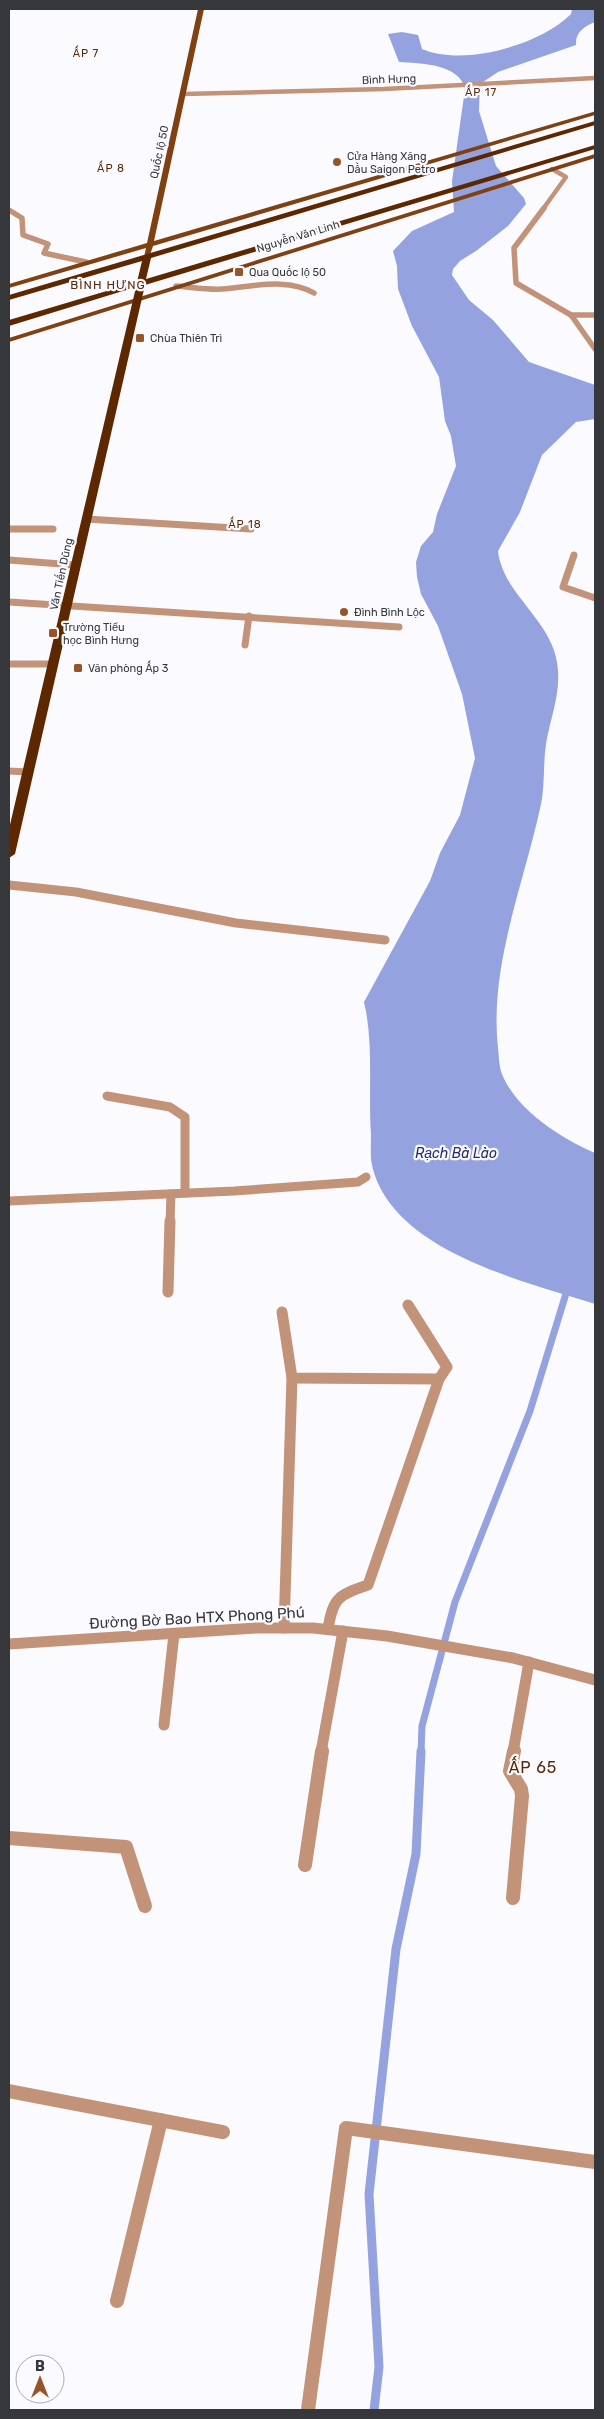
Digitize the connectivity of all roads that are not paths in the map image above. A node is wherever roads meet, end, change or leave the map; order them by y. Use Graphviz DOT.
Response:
graph roads {
  1 [pos="201,9"];
  2 [pos="595,78"];
  3 [pos="183,94"];
  4 [pos="595,113"];
  5 [pos="595,123"];
  6 [pos="595,147"];
  7 [pos="595,156"];
  8 [pos="552,169"];
  9 [pos="388,175"];
  10 [pos="401,180"];
  11 [pos="9,210"];
  12 [pos="150,243"];
  13 [pos="147,256"];
  14 [pos="86,262"];
  15 [pos="141,281"];
  16 [pos="9,286"];
  17 [pos="176,286"];
  18 [pos="314,293"];
  19 [pos="9,298"];
  20 [pos="136,300"];
  21 [pos="595,314"];
  22 [pos="571,315"];
  23 [pos="9,323"];
  24 [pos="9,340"];
  25 [pos="595,349"];
  26 [pos="86,519"];
  27 [pos="9,529"];
  28 [pos="53,529"];
  29 [pos="251,529"];
  30 [pos="574,556"];
  31 [pos="9,560"];
  32 [pos="74,565"];
  33 [pos="595,598"];
  34 [pos="9,602"];
  35 [pos="67,606"];
  36 [pos="249,616"];
  37 [pos="399,627"];
  38 [pos="245,645"];
  39 [pos="9,664"];
  40 [pos="53,664"];
  41 [pos="9,771"];
  42 [pos="28,772"];
  43 [pos="9,854"];
  44 [pos="9,886"];
  45 [pos="385,940"];
  46 [pos="108,1096"];
  47 [pos="366,1177"];
  48 [pos="185,1193"];
  49 [pos="171,1194"];
  50 [pos="9,1201"];
  51 [pos="168,1292"];
  52 [pos="408,1305"];
  53 [pos="282,1312"];
  54 [pos="292,1378"];
  55 [pos="439,1379"];
  56 [pos="284,1628"];
  57 [pos="328,1629"];
  58 [pos="343,1631"];
  59 [pos="174,1634"];
  60 [pos="9,1644"];
  61 [pos="529,1662"];
  62 [pos="595,1680"];
  63 [pos="164,1725"];
  64 [pos="9,1838"];
  65 [pos="305,1865"];
  66 [pos="513,1898"];
  67 [pos="145,1906"];
  68 [pos="9,2091"];
  69 [pos="161,2120"];
  70 [pos="223,2132"];
  71 [pos="595,2162"];
  72 [pos="117,2301"];
  73 [pos="308,2410"];
  1 -- 3 [label="main road, Quốc lộ 50"];
  2 -- 3 [label="street, Bình Hưng"];
  3 -- 12 [label="main road, Quốc lộ 50"];
  4 -- 9 [label="main road"];
  5 -- 10 [label="highway, Nguyễn Văn Linh"];
  6 -- 15 [label="highway, Nguyễn Văn Linh"];
  7 -- 8 [label="main road, Nguyễn Văn Linh"];
  8 -- 17 [label="main road, Nguyễn Văn Linh"];
  8 -- 22 [label="street"];
  9 -- 10 [label="main road"];
  9 -- 12 [label="main road"];
  10 -- 13 [label="highway, Nguyễn Văn Linh"];
  11 -- 14 [label="street"];
  12 -- 13 [label="main road, Quốc lộ 50"];
  12 -- 14 [label="main road"];
  13 -- 15 [label="highway, Quốc lộ 50"];
  13 -- 19 [label="highway, Nguyễn Văn Linh"];
  14 -- 16 [label="main road"];
  15 -- 20 [label="highway, Quốc lộ 50"];
  15 -- 23 [label="highway, Nguyễn Văn Linh"];
  17 -- 18 [label="street"];
  17 -- 20 [label="main road, Nguyễn Văn Linh"];
  20 -- 24 [label="main road, Nguyễn Văn Linh"];
  20 -- 26 [label="highway, Văn Tiến Dũng"];
  21 -- 22 [label="street"];
  22 -- 25 [label="street"];
  26 -- 29 [label="street"];
  26 -- 32 [label="highway, Văn Tiến Dũng"];
  27 -- 28 [label="street"];
  30 -- 33 [label="street"];
  31 -- 32 [label="street"];
  32 -- 35 [label="highway, Văn Tiến Dũng"];
  34 -- 35 [label="street"];
  35 -- 36 [label="street"];
  35 -- 40 [label="highway, Văn Tiến Dũng"];
  36 -- 37 [label="street"];
  36 -- 38 [label="street"];
  39 -- 40 [label="street"];
  40 -- 42 [label="highway, Văn Tiến Dũng"];
  41 -- 42 [label="street"];
  42 -- 43 [label="highway, Văn Tiến Dũng"];
  44 -- 45 [label="street"];
  46 -- 48 [label="street"];
  47 -- 48 [label="street"];
  48 -- 49 [label="street"];
  49 -- 50 [label="street"];
  49 -- 51 [label="street"];
  52 -- 55 [label="street"];
  53 -- 54 [label="street"];
  54 -- 55 [label="street"];
  54 -- 56 [label="street"];
  55 -- 57 [label="street"];
  56 -- 57 [label="street, Đường Bờ Bao HTX Phong Phú"];
  56 -- 59 [label="street, Đường Bờ Bao HTX Phong Phú"];
  57 -- 58 [label="street, Đường Bờ Bao HTX Phong Phú"];
  58 -- 61 [label="street, Đường Bờ Bao HTX Phong Phú"];
  58 -- 65 [label="street"];
  59 -- 60 [label="street, Đường Bờ Bao HTX Phong Phú"];
  59 -- 63 [label="street"];
  61 -- 62 [label="street"];
  61 -- 66 [label="street"];
  64 -- 67 [label="street"];
  68 -- 69 [label="street"];
  69 -- 70 [label="street"];
  69 -- 72 [label="street"];
  71 -- 73 [label="street"];
}
